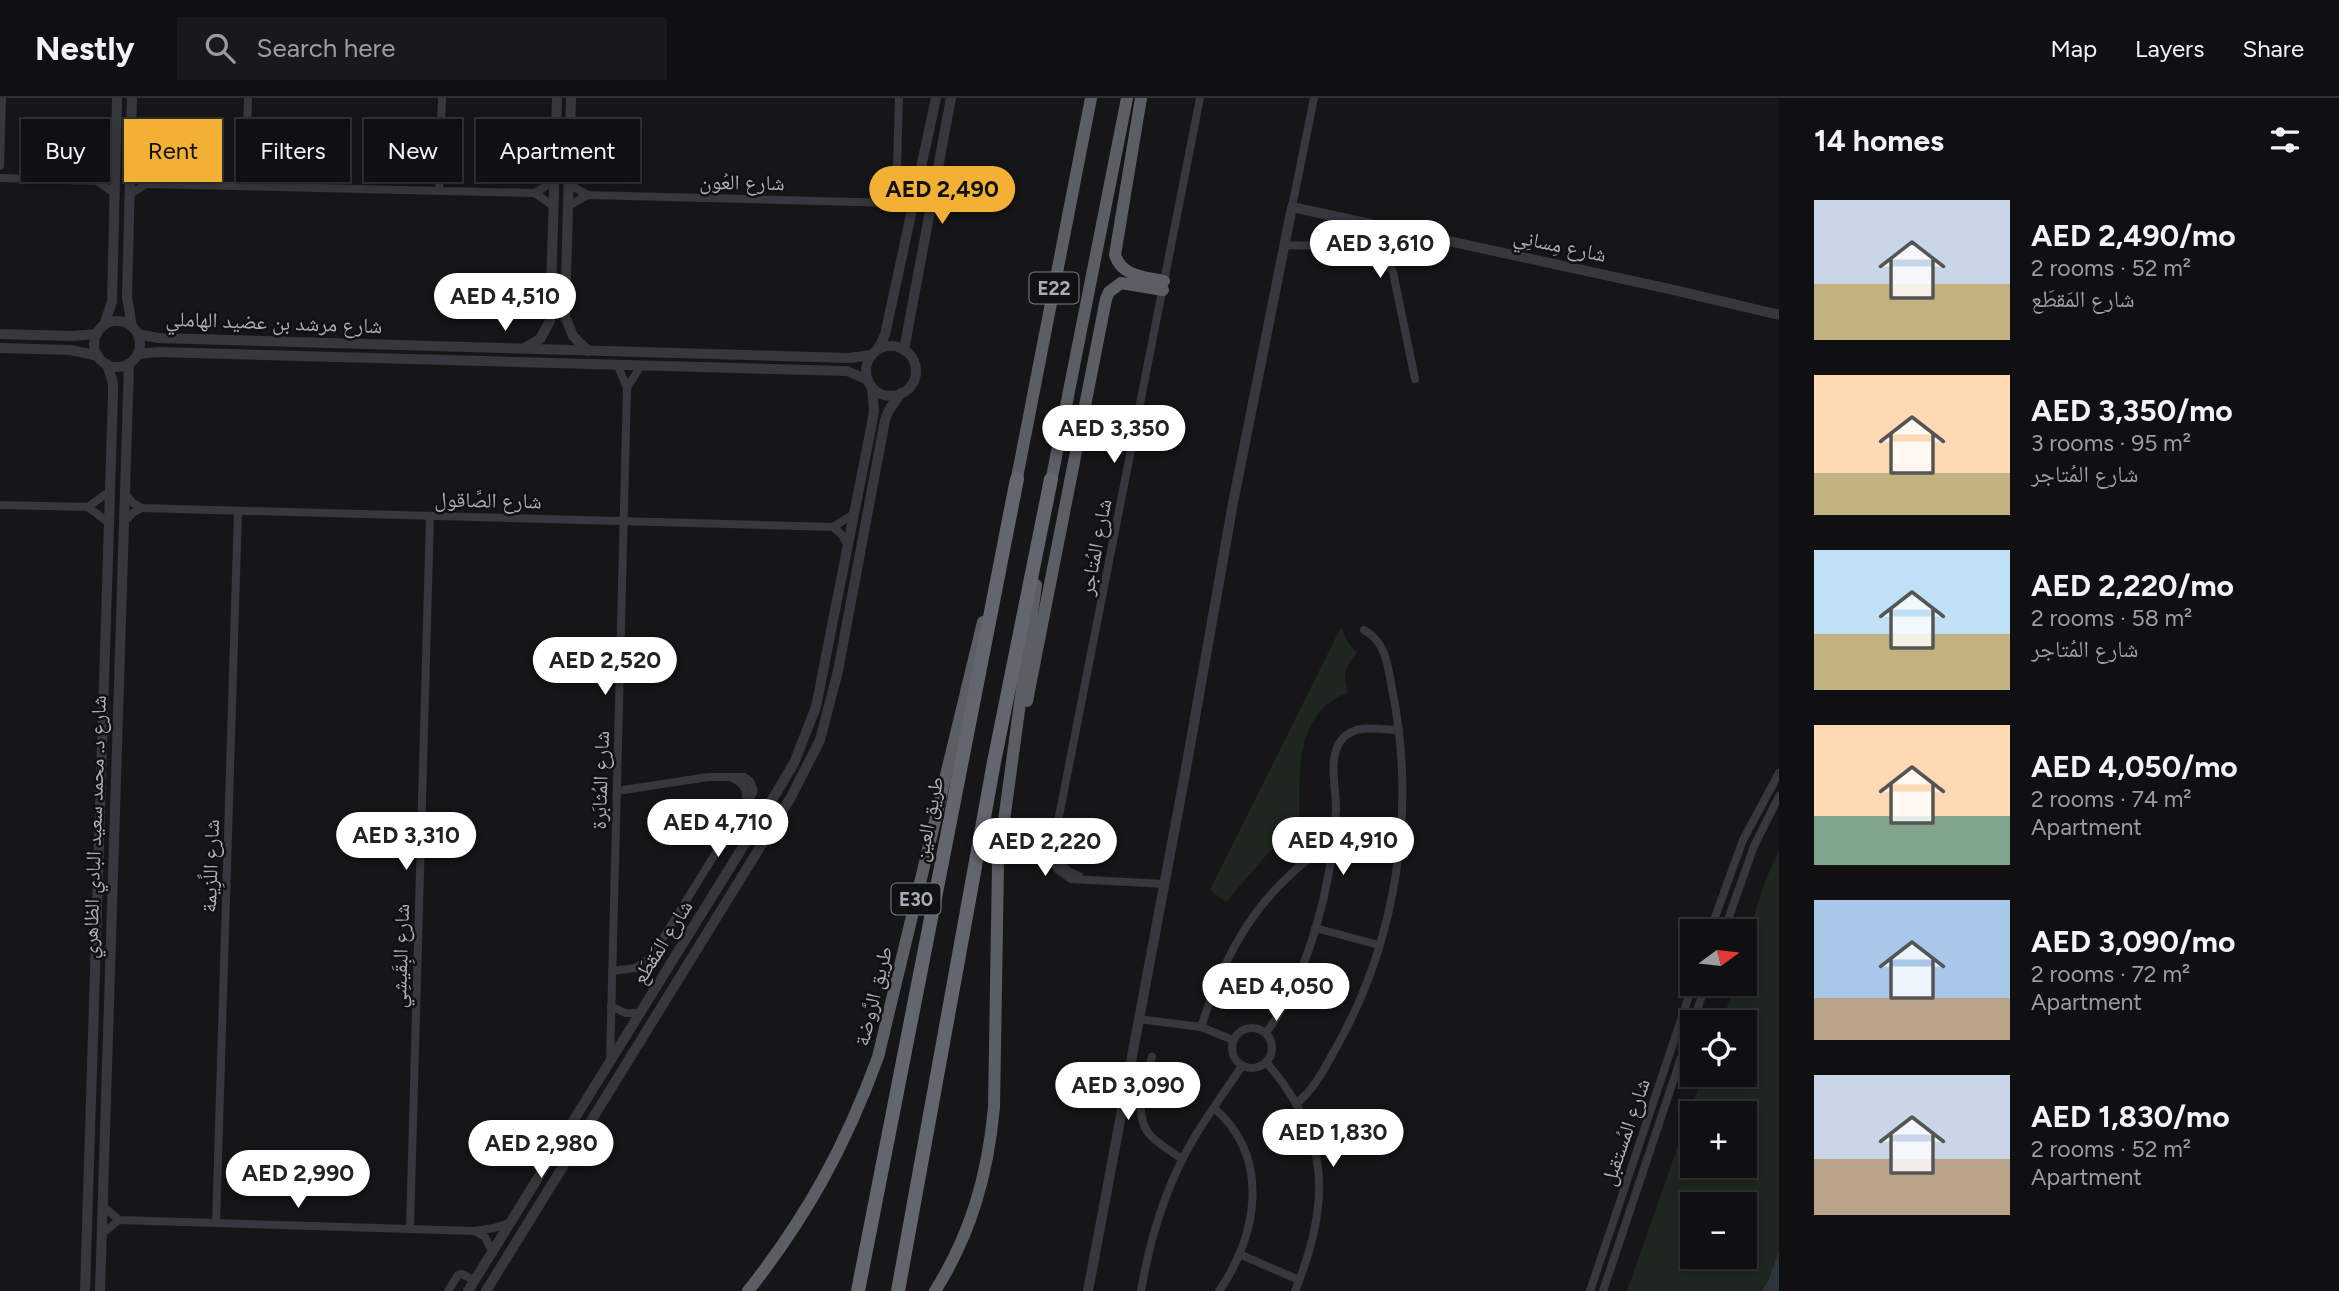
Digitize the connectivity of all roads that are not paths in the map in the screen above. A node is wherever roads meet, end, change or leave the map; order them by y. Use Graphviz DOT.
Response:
graph roads {
  1 [pos="2,98"];
  2 [pos="117,98"];
  3 [pos="132,98"];
  4 [pos="248,98"];
  5 [pos="442,98"];
  6 [pos="556,98"];
  7 [pos="571,98"];
  8 [pos="899,98"];
  9 [pos="936,98"];
  10 [pos="951,98"];
  11 [pos="1091,98"];
  12 [pos="1126,98"];
  13 [pos="1141,98"];
  14 [pos="1200,98"];
  15 [pos="1314,98"];
  16 [pos="131,119"];
  17 [pos="555,119"];
  18 [pos="116,125"];
  19 [pos="124,125"];
  20 [pos="0,166"];
  21 [pos="897,166"];
  22 [pos="115,169"];
  23 [pos="110,172"];
  24 [pos="0,178"];
  25 [pos="21,179"];
  26 [pos="98,182"];
  27 [pos="130,182"];
  28 [pos="143,182"];
  29 [pos="553,182"];
  30 [pos="554,182"];
  31 [pos="146,184"];
  32 [pos="569,184"];
  33 [pos="918,185"];
  34 [pos="245,186"];
  35 [pos="439,191"];
  36 [pos="115,194"];
  37 [pos="535,194"];
  38 [pos="130,195"];
  39 [pos="588,195"];
  40 [pos="895,203"];
  41 [pos="554,206"];
  42 [pos="568,206"];
  43 [pos="1292,207"];
  44 [pos="912,219"];
  45 [pos="1285,246"];
  46 [pos="1164,285"];
  47 [pos="551,302"];
  48 [pos="565,302"];
  49 [pos="1779,315"];
  50 [pos="104,325"];
  51 [pos="135,330"];
  52 [pos="0,334"];
  53 [pos="97,334"];
  54 [pos="0,348"];
  55 [pos="521,349"];
  56 [pos="904,350"];
  57 [pos="588,351"];
  58 [pos="875,352"];
  59 [pos="138,354"];
  60 [pos="98,356"];
  61 [pos="129,363"];
  62 [pos="107,364"];
  63 [pos="618,366"];
  64 [pos="640,367"];
  65 [pos="1415,379"];
  66 [pos="870,383"];
  67 [pos="627,388"];
  68 [pos="901,393"];
  69 [pos="1017,479"];
  70 [pos="1051,479"];
  71 [pos="110,491"];
  72 [pos="124,492"];
  73 [pos="0,505"];
  74 [pos="88,507"];
  75 [pos="142,508"];
  76 [pos="238,511"];
  77 [pos="854,514"];
  78 [pos="430,516"];
  79 [pos="624,520"];
  80 [pos="109,523"];
  81 [pos="123,523"];
  82 [pos="833,527"];
  83 [pos="108,537"];
  84 [pos="122,538"];
  85 [pos="848,546"];
  86 [pos="1364,630"];
  87 [pos="1399,730"];
  88 [pos="1779,773"];
  89 [pos="617,792"];
  90 [pos="1779,796"];
  91 [pos="1003,822"];
  92 [pos="1332,850"];
  93 [pos="1165,884"];
  94 [pos="706,907"];
  95 [pos="717,918"];
  96 [pos="1714,919"];
  97 [pos="1728,919"];
  98 [pos="1315,928"];
  99 [pos="1379,945"];
  100 [pos="612,971"];
  101 [pos="1689,996"];
  102 [pos="611,1006"];
  103 [pos="641,1013"];
  104 [pos="1139,1019"];
  105 [pos="1201,1027"];
  106 [pos="1266,1033"];
  107 [pos="1233,1040"];
  108 [pos="1152,1057"];
  109 [pos="1266,1062"];
  110 [pos="1680,1063"];
  111 [pos="610,1064"];
  112 [pos="1242,1066"];
  113 [pos="1297,1103"];
  114 [pos="1213,1108"];
  115 [pos="554,1154"];
  116 [pos="1182,1159"];
  117 [pos="562,1170"];
  118 [pos="89,1193"];
  119 [pos="103,1195"];
  120 [pos="103,1206"];
  121 [pos="119,1220"];
  122 [pos="512,1222"];
  123 [pos="216,1223"];
  124 [pos="410,1228"];
  125 [pos="475,1231"];
  126 [pos="102,1234"];
  127 [pos="493,1253"];
  128 [pos="1239,1254"];
  129 [pos="1299,1280"];
  130 [pos="475,1281"];
  131 [pos="85,1291"];
  132 [pos="100,1291"];
  133 [pos="448,1291"];
  134 [pos="468,1291"];
  135 [pos="486,1291"];
  136 [pos="748,1291"];
  137 [pos="858,1291"];
  138 [pos="898,1291"];
  139 [pos="935,1291"];
  140 [pos="1088,1291"];
  141 [pos="1141,1291"];
  142 [pos="1219,1291"];
  143 [pos="1295,1291"];
  144 [pos="1590,1291"];
  145 [pos="1603,1291"];
  1 -- 20 [label="street"];
  2 -- 18 [label="street"];
  3 -- 16 [label="street"];
  4 -- 34 [label="street"];
  5 -- 35 [label="street"];
  6 -- 17 [label="street"];
  7 -- 32 [label="street"];
  8 -- 21 [label="street"];
  9 -- 33 [label="street"];
  10 -- 56 [label="street"];
  11 -- 69 [label="highway, E22"];
  12 -- 70 [label="highway, E22"];
  13 -- 46 [label="highway"];
  14 -- 46 [label="street, شارع المُتاجر"];
  15 -- 43 [label="street"];
  18 -- 19 [label="street"];
  18 -- 22 [label="street"];
  22 -- 23 [label="street"];
  22 -- 36 [label="street"];
  24 -- 25 [label="street"];
  26 -- 36 [label="street"];
  27 -- 38 [label="street"];
  28 -- 31 [label="street"];
  29 -- 37 [label="street"];
  30 -- 41 [label="street"];
  31 -- 34 [label="street"];
  31 -- 38 [label="street"];
  32 -- 39 [label="street, شارع العُون"];
  32 -- 42 [label="street"];
  33 -- 40 [label="street"];
  33 -- 44 [label="street"];
  34 -- 35 [label="street"];
  35 -- 37 [label="street"];
  36 -- 50 [label="street"];
  37 -- 41 [label="street"];
  38 -- 51 [label="street"];
  39 -- 40 [label="street, شارع العُون"];
  39 -- 42 [label="street"];
  40 -- 44 [label="street"];
  41 -- 47 [label="street"];
  42 -- 48 [label="street"];
  43 -- 45 [label="street"];
  43 -- 49 [label="street, شارع مِسانِي"];
  44 -- 58 [label="street"];
  45 -- 65 [label="street"];
  45 -- 93 [label="street"];
  46 -- 91 [label="highway"];
  46 -- 93 [label="street, شارع المُتاجر"];
  47 -- 48 [label="street"];
  47 -- 55 [label="street"];
  48 -- 57 [label="street"];
  50 -- 51 [label="street"];
  50 -- 53 [label="street"];
  51 -- 55 [label="street, شارع مرشد بن عضيد الهاملي"];
  51 -- 59 [label="street"];
  52 -- 53 [label="street"];
  53 -- 60 [label="street"];
  54 -- 60 [label="street"];
  55 -- 57 [label="street, شارع مرشد بن عضيد الهاملي"];
  56 -- 58 [label="street"];
  56 -- 68 [label="street"];
  57 -- 58 [label="street, شارع مرشد بن عضيد الهاملي"];
  58 -- 66 [label="street"];
  59 -- 61 [label="street"];
  59 -- 63 [label="street, شارع مرشد بن عضيد الهاملي"];
  60 -- 62 [label="street"];
  61 -- 62 [label="street"];
  61 -- 72 [label="street, شارع د. محمد سعيد البادي الظاهري"];
  62 -- 71 [label="street, شارع د. محمد سعيد البادي الظاهري"];
  63 -- 64 [label="street, شارع مرشد بن عضيد الهاملي"];
  63 -- 67 [label="street, شارع المُثابَرة"];
  64 -- 66 [label="street, شارع مرشد بن عضيد الهاملي"];
  64 -- 67 [label="street"];
  66 -- 68 [label="street"];
  66 -- 77 [label="street, شارع المَقطَع"];
  67 -- 79 [label="street, شارع المُثابَرة"];
  68 -- 95 [label="street, شارع المَقطَع"];
  69 -- 136 [label="highway, طريق الرَّوضة / E30"];
  69 -- 137 [label="highway, طريق العين / E22"];
  70 -- 91 [label="highway"];
  70 -- 138 [label="highway, E22"];
  71 -- 74 [label="street"];
  71 -- 80 [label="street, شارع د. محمد سعيد البادي الظاهري"];
  72 -- 75 [label="street"];
  72 -- 81 [label="street, شارع د. محمد سعيد البادي الظاهري"];
  73 -- 74 [label="street"];
  74 -- 80 [label="street"];
  75 -- 76 [label="street, شارع الصَّاقول"];
  75 -- 81 [label="street"];
  76 -- 78 [label="street, شارع الصَّاقول"];
  76 -- 123 [label="street, شارع اللِّزِيمة"];
  77 -- 82 [label="street"];
  77 -- 85 [label="street, شارع المَقطَع"];
  78 -- 79 [label="street, شارع الصَّاقول"];
  78 -- 124 [label="street, شارع البِقَيشِي"];
  79 -- 82 [label="street, شارع الصَّاقول"];
  79 -- 89 [label="street, شارع المُثابَرة"];
  80 -- 83 [label="street, شارع د. محمد سعيد البادي الظاهري"];
  81 -- 84 [label="street, شارع د. محمد سعيد البادي الظاهري"];
  82 -- 85 [label="street"];
  83 -- 84 [label="street"];
  83 -- 118 [label="street, شارع د. محمد سعيد البادي الظاهري"];
  84 -- 119 [label="street, شارع د. محمد سعيد البادي الظاهري"];
  85 -- 94 [label="street, شارع المَقطَع"];
  86 -- 87 [label="street"];
  87 -- 92 [label="street"];
  87 -- 99 [label="street"];
  88 -- 96 [label="street"];
  89 -- 100 [label="street, شارع المُثابَرة"];
  89 -- 100 [label="street"];
  90 -- 97 [label="street"];
  91 -- 139 [label="highway"];
  92 -- 98 [label="street"];
  92 -- 105 [label="street"];
  93 -- 104 [label="street"];
  94 -- 95 [label="street"];
  94 -- 103 [label="street, شارع المَقطَع"];
  95 -- 117 [label="street, شارع المَقطَع"];
  98 -- 99 [label="street"];
  98 -- 106 [label="street"];
  99 -- 113 [label="street"];
  100 -- 102 [label="street, شارع المُثابَرة"];
  101 -- 144 [label="street, شارع المُستقبل"];
  102 -- 103 [label="street"];
  102 -- 111 [label="street, شارع المُثابَرة"];
  103 -- 111 [label="street, شارع المَقطَع"];
  104 -- 105 [label="street"];
  104 -- 140 [label="street"];
  105 -- 107 [label="street"];
  106 -- 107 [label="street"];
  106 -- 109 [label="street"];
  107 -- 112 [label="street"];
  108 -- 116 [label="street"];
  109 -- 112 [label="street"];
  109 -- 113 [label="street"];
  110 -- 145 [label="street, شارع المُستقبل"];
  111 -- 115 [label="street, شارع المَقطَع"];
  112 -- 114 [label="street"];
  113 -- 129 [label="street"];
  114 -- 116 [label="street"];
  114 -- 128 [label="street"];
  115 -- 117 [label="street"];
  115 -- 122 [label="street, شارع المَقطَع"];
  116 -- 141 [label="street"];
  117 -- 135 [label="street, شارع المَقطَع"];
  118 -- 119 [label="street"];
  118 -- 131 [label="street, شارع د. محمد سعيد البادي الظاهري"];
  119 -- 120 [label="street, شارع د. محمد سعيد البادي الظاهري"];
  120 -- 121 [label="street"];
  120 -- 126 [label="street, شارع د. محمد سعيد البادي الظاهري"];
  121 -- 123 [label="street"];
  121 -- 126 [label="street"];
  122 -- 125 [label="street"];
  122 -- 127 [label="street, شارع المَقطَع"];
  123 -- 124 [label="street"];
  124 -- 125 [label="street"];
  125 -- 127 [label="street"];
  126 -- 132 [label="street, شارع د. محمد سعيد البادي الظاهري"];
  127 -- 130 [label="street, شارع المَقطَع"];
  128 -- 129 [label="street"];
  128 -- 142 [label="street"];
  129 -- 143 [label="street"];
  130 -- 133 [label="street"];
  130 -- 134 [label="street, شارع المَقطَع"];
}
